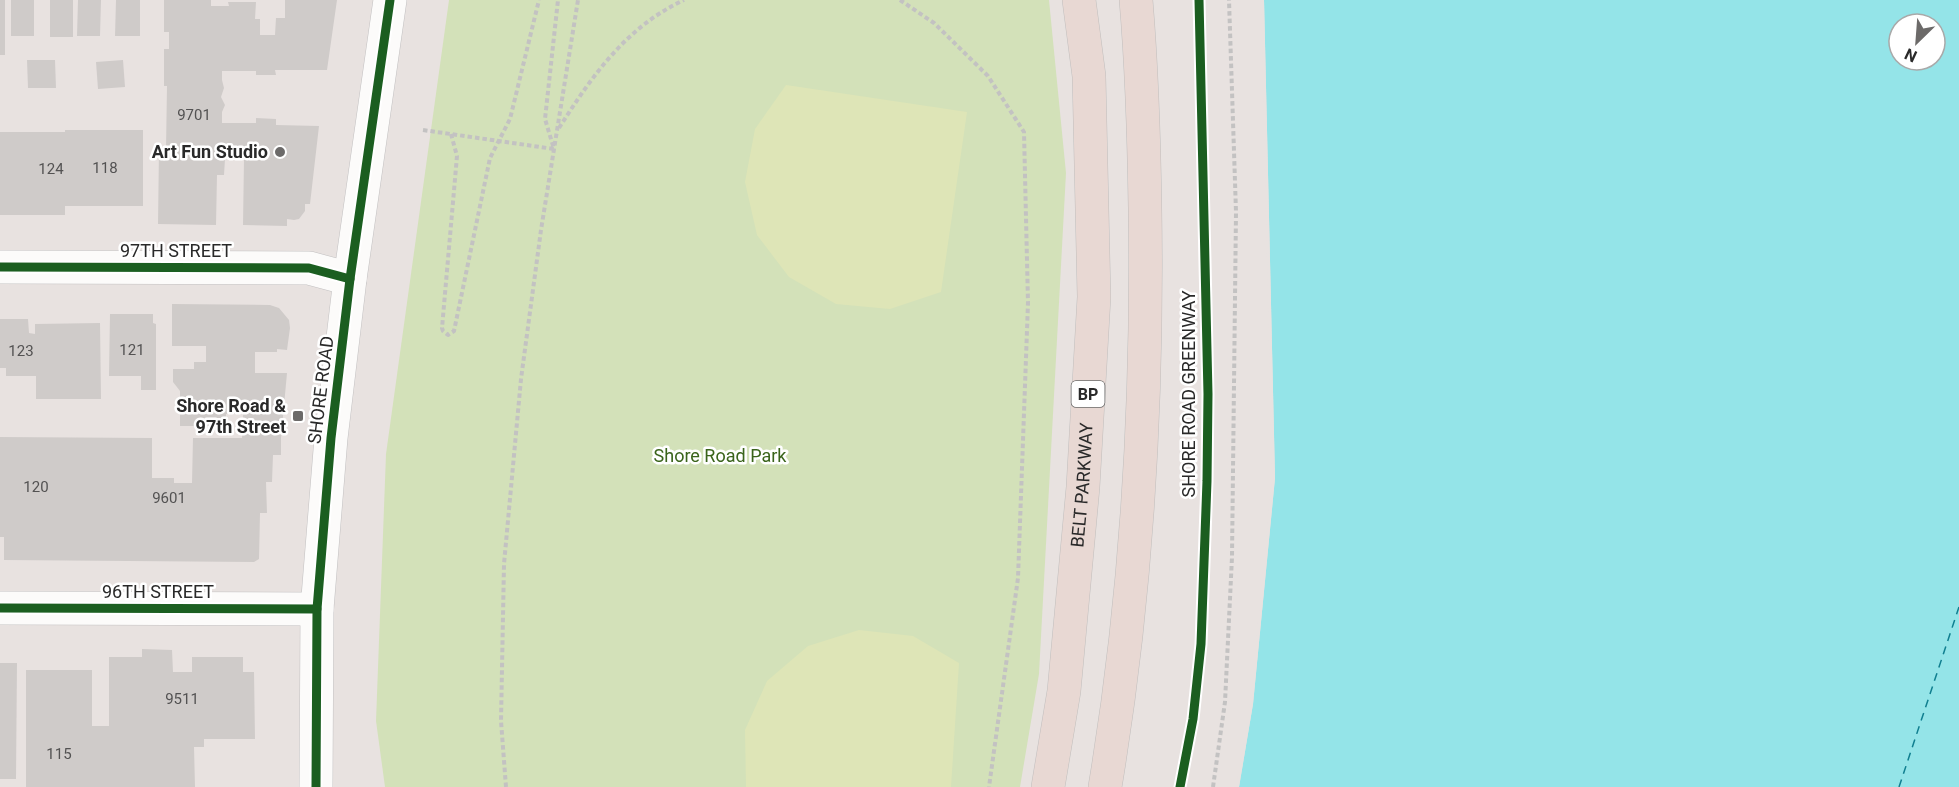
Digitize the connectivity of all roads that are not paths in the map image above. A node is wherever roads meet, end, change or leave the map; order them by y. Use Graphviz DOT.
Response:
graph roads {
  1 [pos="390,0"];
  2 [pos="1079,0"];
  3 [pos="1136,0"];
  4 [pos="0,267"];
  5 [pos="350,279"];
  6 [pos="0,608"];
  7 [pos="317,609"];
  8 [pos="316,787"];
  9 [pos="1048,787"];
  10 [pos="1105,787"];
  1 -- 5 [label="street, SHORE ROAD"];
  2 -- 9 [label="highway, BELT PARKWAY / BP"];
  3 -- 10 [label="highway"];
  4 -- 5 [label="street, 97TH STREET"];
  5 -- 7 [label="street, SHORE ROAD"];
  6 -- 7 [label="street, 96TH STREET"];
  7 -- 8 [label="street, SHORE ROAD"];
}
